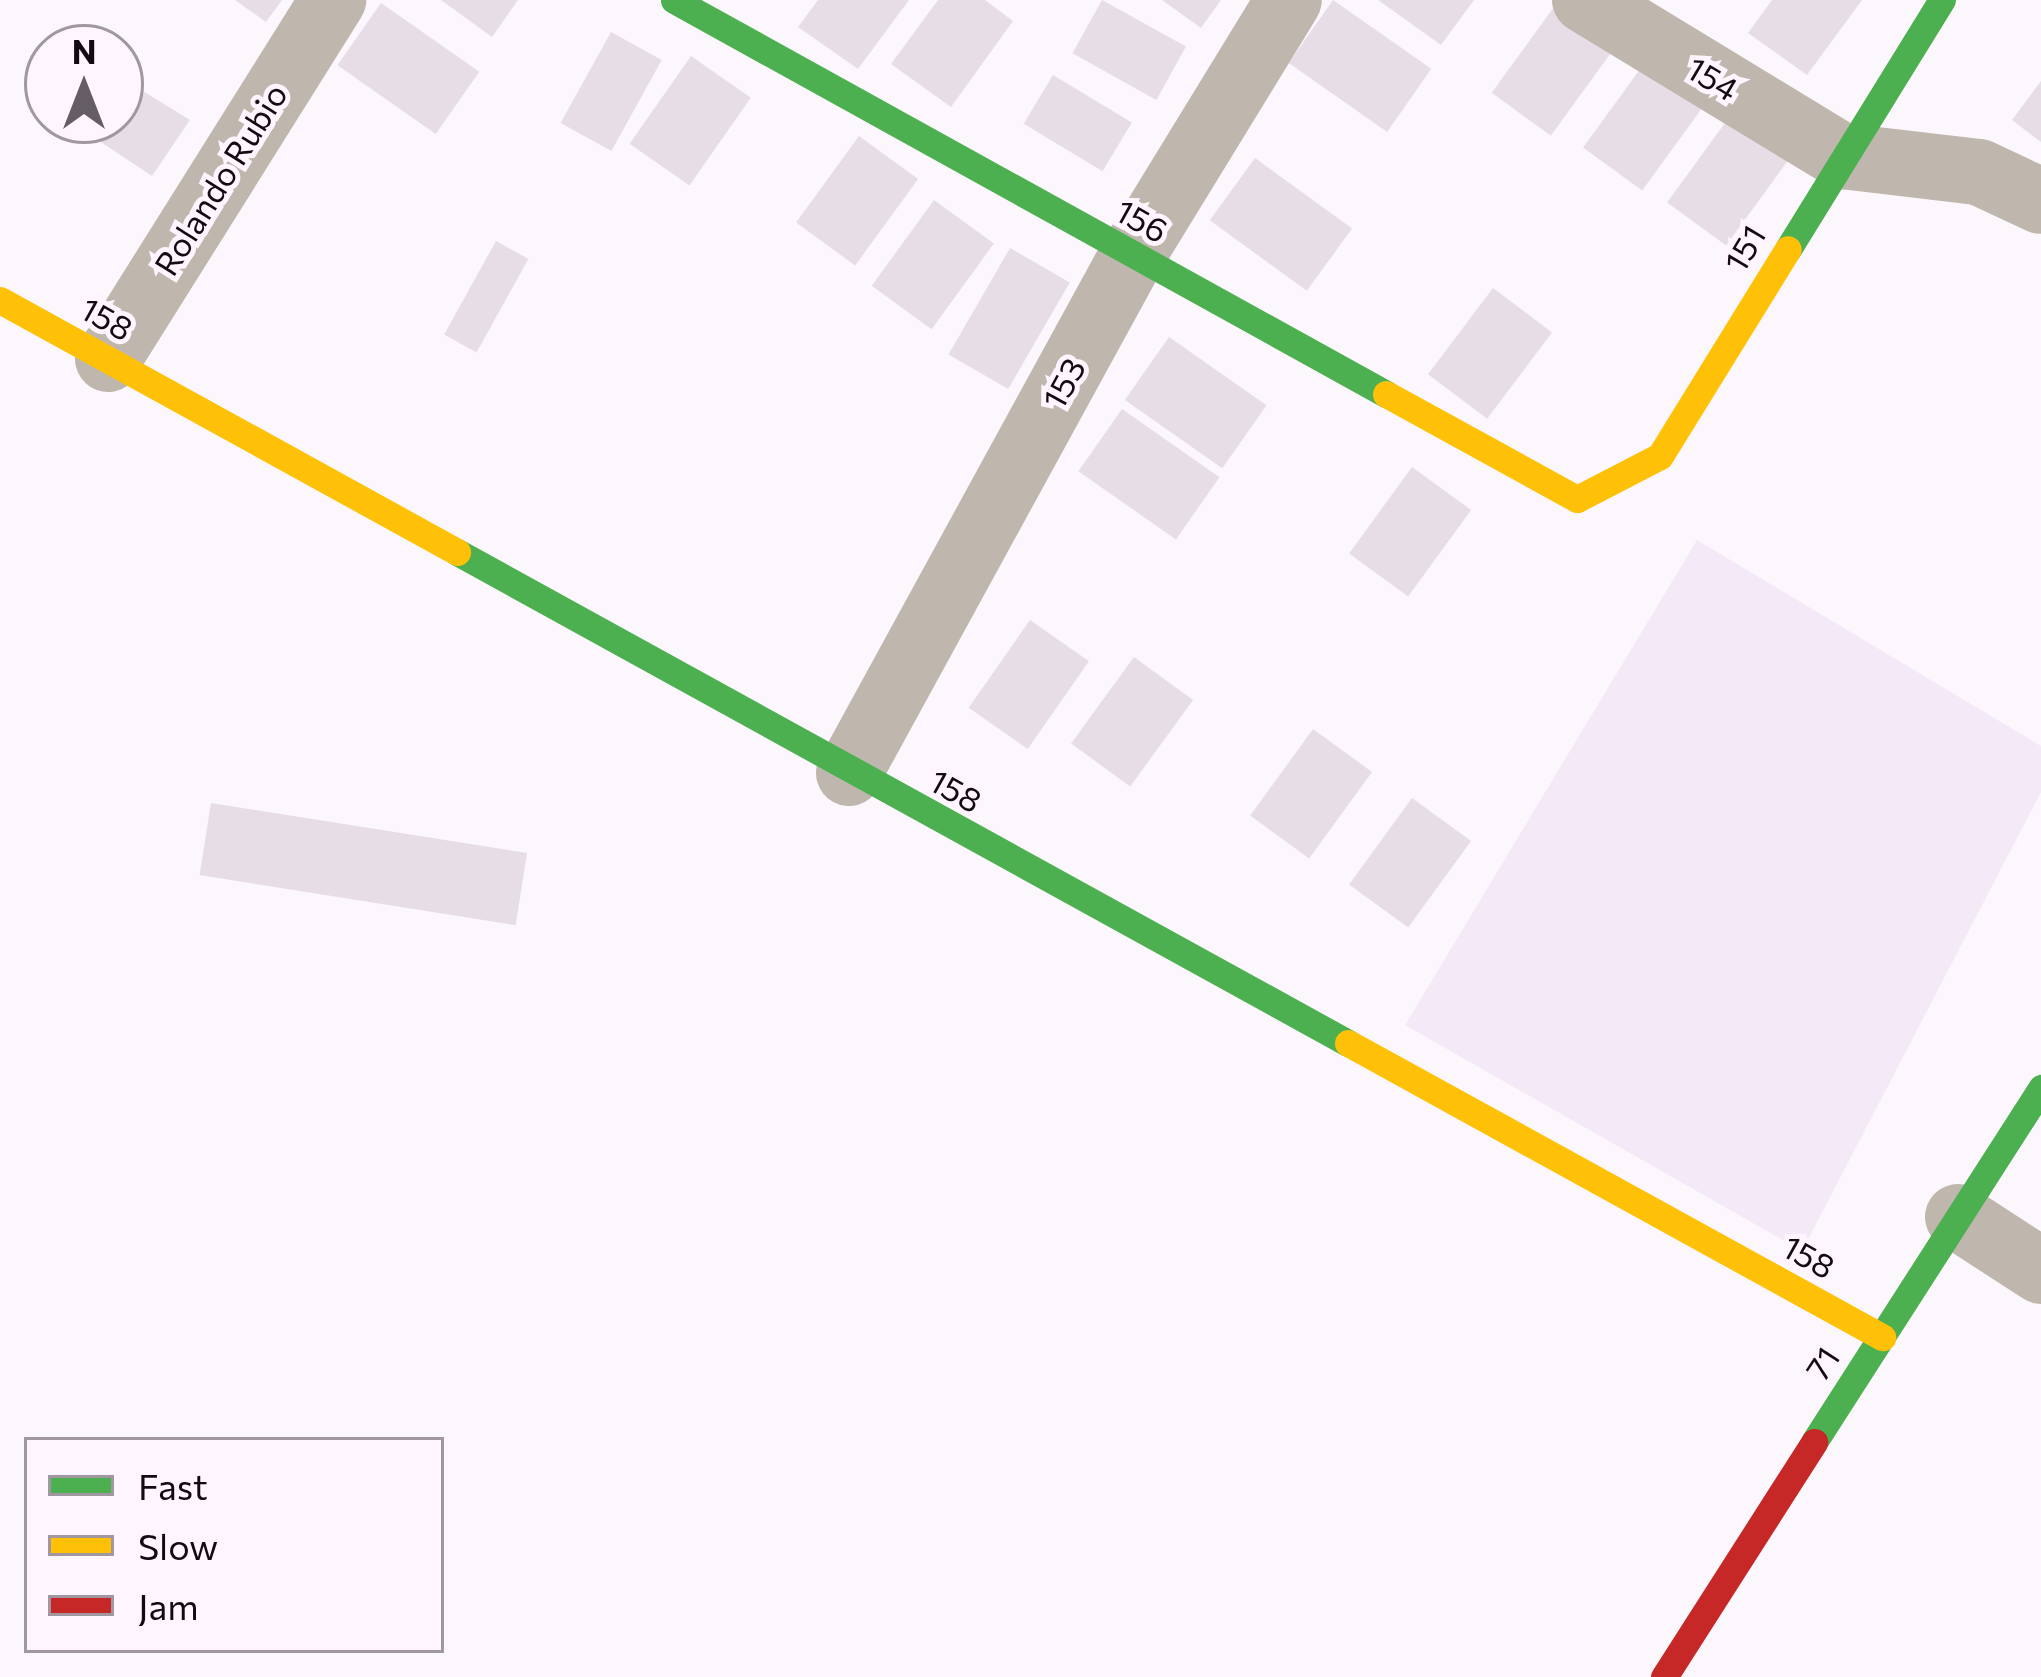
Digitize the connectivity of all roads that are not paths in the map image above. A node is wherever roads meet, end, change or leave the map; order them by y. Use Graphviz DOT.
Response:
graph roads {
  1 [pos="333,0"];
  2 [pos="674,0"];
  3 [pos="1289,0"];
  4 [pos="1586,0"];
  5 [pos="1942,0"];
  6 [pos="1842,156"];
  7 [pos="2041,201"];
  8 [pos="1132,256"];
  9 [pos="0,300"];
  10 [pos="108,359"];
  11 [pos="1577,499"];
  12 [pos="849,773"];
  13 [pos="2041,1088"];
  14 [pos="1958,1217"];
  15 [pos="2041,1271"];
  16 [pos="1882,1337"];
  17 [pos="1664,1677"];
  1 -- 10 [label="street, Rolando Rubio"];
  2 -- 8 [label="street, 156"];
  3 -- 8 [label="street, 153"];
  4 -- 6 [label="street, 154"];
  5 -- 6 [label="street, 151"];
  6 -- 7 [label="street"];
  6 -- 11 [label="street, 151"];
  8 -- 11 [label="street, 156"];
  8 -- 12 [label="street, 153"];
  9 -- 10 [label="street, 158"];
  10 -- 12 [label="street, 158"];
  12 -- 16 [label="street, 158"];
  13 -- 14 [label="street, 71"];
  14 -- 15 [label="street"];
  14 -- 16 [label="street, 71"];
  16 -- 17 [label="street, 71"];
}
